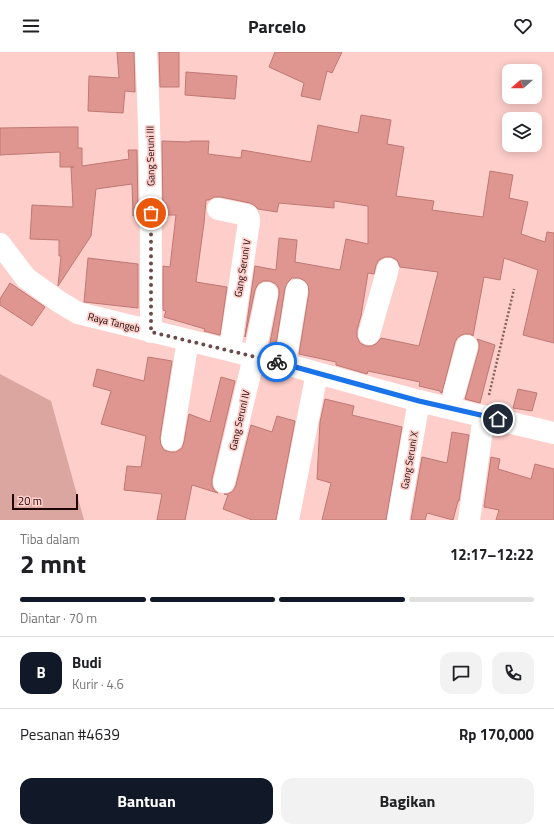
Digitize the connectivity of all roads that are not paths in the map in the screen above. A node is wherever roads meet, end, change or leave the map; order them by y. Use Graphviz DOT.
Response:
graph roads {
  1 [pos="146,52"];
  2 [pos="218,209"];
  3 [pos="0,244"];
  4 [pos="388,269"];
  5 [pos="297,290"];
  6 [pos="267,293"];
  7 [pos="151,332"];
  8 [pos="369,334"];
  9 [pos="188,340"];
  10 [pos="467,346"];
  11 [pos="230,350"];
  12 [pos="254,357"];
  13 [pos="285,364"];
  14 [pos="317,372"];
  15 [pos="454,393"];
  16 [pos="419,401"];
  17 [pos="484,416"];
  18 [pos="554,433"];
  19 [pos="172,440"];
  20 [pos="224,482"];
  21 [pos="288,520"];
  22 [pos="398,520"];
  23 [pos="469,520"];
  1 -- 7 [label="street, Gang Seruni III"];
  2 -- 11 [label="street, Gang Seruni V"];
  3 -- 7 [label="street, Raya Tangeb"];
  4 -- 8 [label="street"];
  5 -- 13 [label="street"];
  6 -- 12 [label="street, Gang SerunI IV"];
  7 -- 9 [label="street, Raya Tangeb"];
  9 -- 11 [label="street, Raya Tangeb"];
  9 -- 19 [label="street"];
  10 -- 15 [label="street"];
  11 -- 12 [label="street, Raya Tangeb"];
  12 -- 13 [label="street, Raya Tangeb"];
  12 -- 20 [label="street, Gang SerunI IV"];
  13 -- 14 [label="street, Raya Tangeb"];
  14 -- 16 [label="street, Raya Tangeb"];
  14 -- 21 [label="street"];
  16 -- 17 [label="street, Raya Tangeb"];
  16 -- 22 [label="street, Gang Seruni X"];
  17 -- 18 [label="street, Raya Tangeb"];
  17 -- 23 [label="street"];
}
